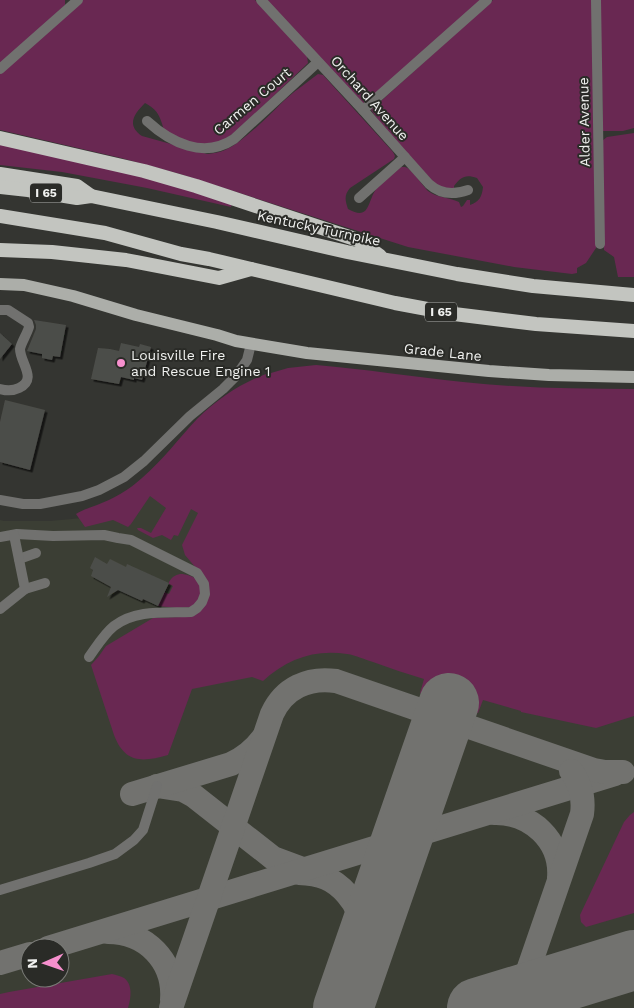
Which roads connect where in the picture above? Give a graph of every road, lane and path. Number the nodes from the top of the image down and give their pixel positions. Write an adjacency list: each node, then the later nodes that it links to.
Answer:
1 (261, 0): 5 (street, Orchard Avenue)
2 (487, 0): 7 (street)
3 (596, 0): 17 (street, Alder Avenue)
4 (75, 1): 6 (street)
5 (318, 62): 7 (street, Orchard Avenue); 8 (street, Carmen Court)
6 (0, 69)
7 (363, 110): 10 (street, Orchard Avenue)
8 (147, 121)
9 (0, 138): 19 (highway)
10 (405, 157): 13 (street, Orchard Avenue); 15 (street)
11 (0, 174): 14 (highway)
12 (0, 187): 14 (highway, Kentucky Turnpike / I 65)
13 (468, 190)
14 (91, 196): 19 (highway, Kentucky Turnpike / I 65)
15 (359, 198)
16 (0, 216): 20 (highway, I 65)
17 (600, 244)
18 (0, 250): 20 (highway)
19 (385, 259): 22 (highway, Kentucky Turnpike / I 65)
20 (252, 269): 24 (highway, I 65)
21 (0, 284): 25 (main road, Grade Lane)
22 (634, 294)
23 (0, 310): 27 (street)
24 (634, 331)
25 (251, 344): 26 (main road, Grade Lane); 28 (street)
26 (634, 377)
27 (0, 389)
28 (0, 500)
29 (14, 535): 30 (street); 32 (street); 36 (street)
30 (0, 537)
31 (36, 553): 32 (street)
32 (19, 559): 34 (street)
33 (45, 583): 34 (street)
34 (25, 589): 35 (street)
35 (0, 608)
36 (89, 657)
37 (157, 786): 38 (street)
38 (0, 890)

